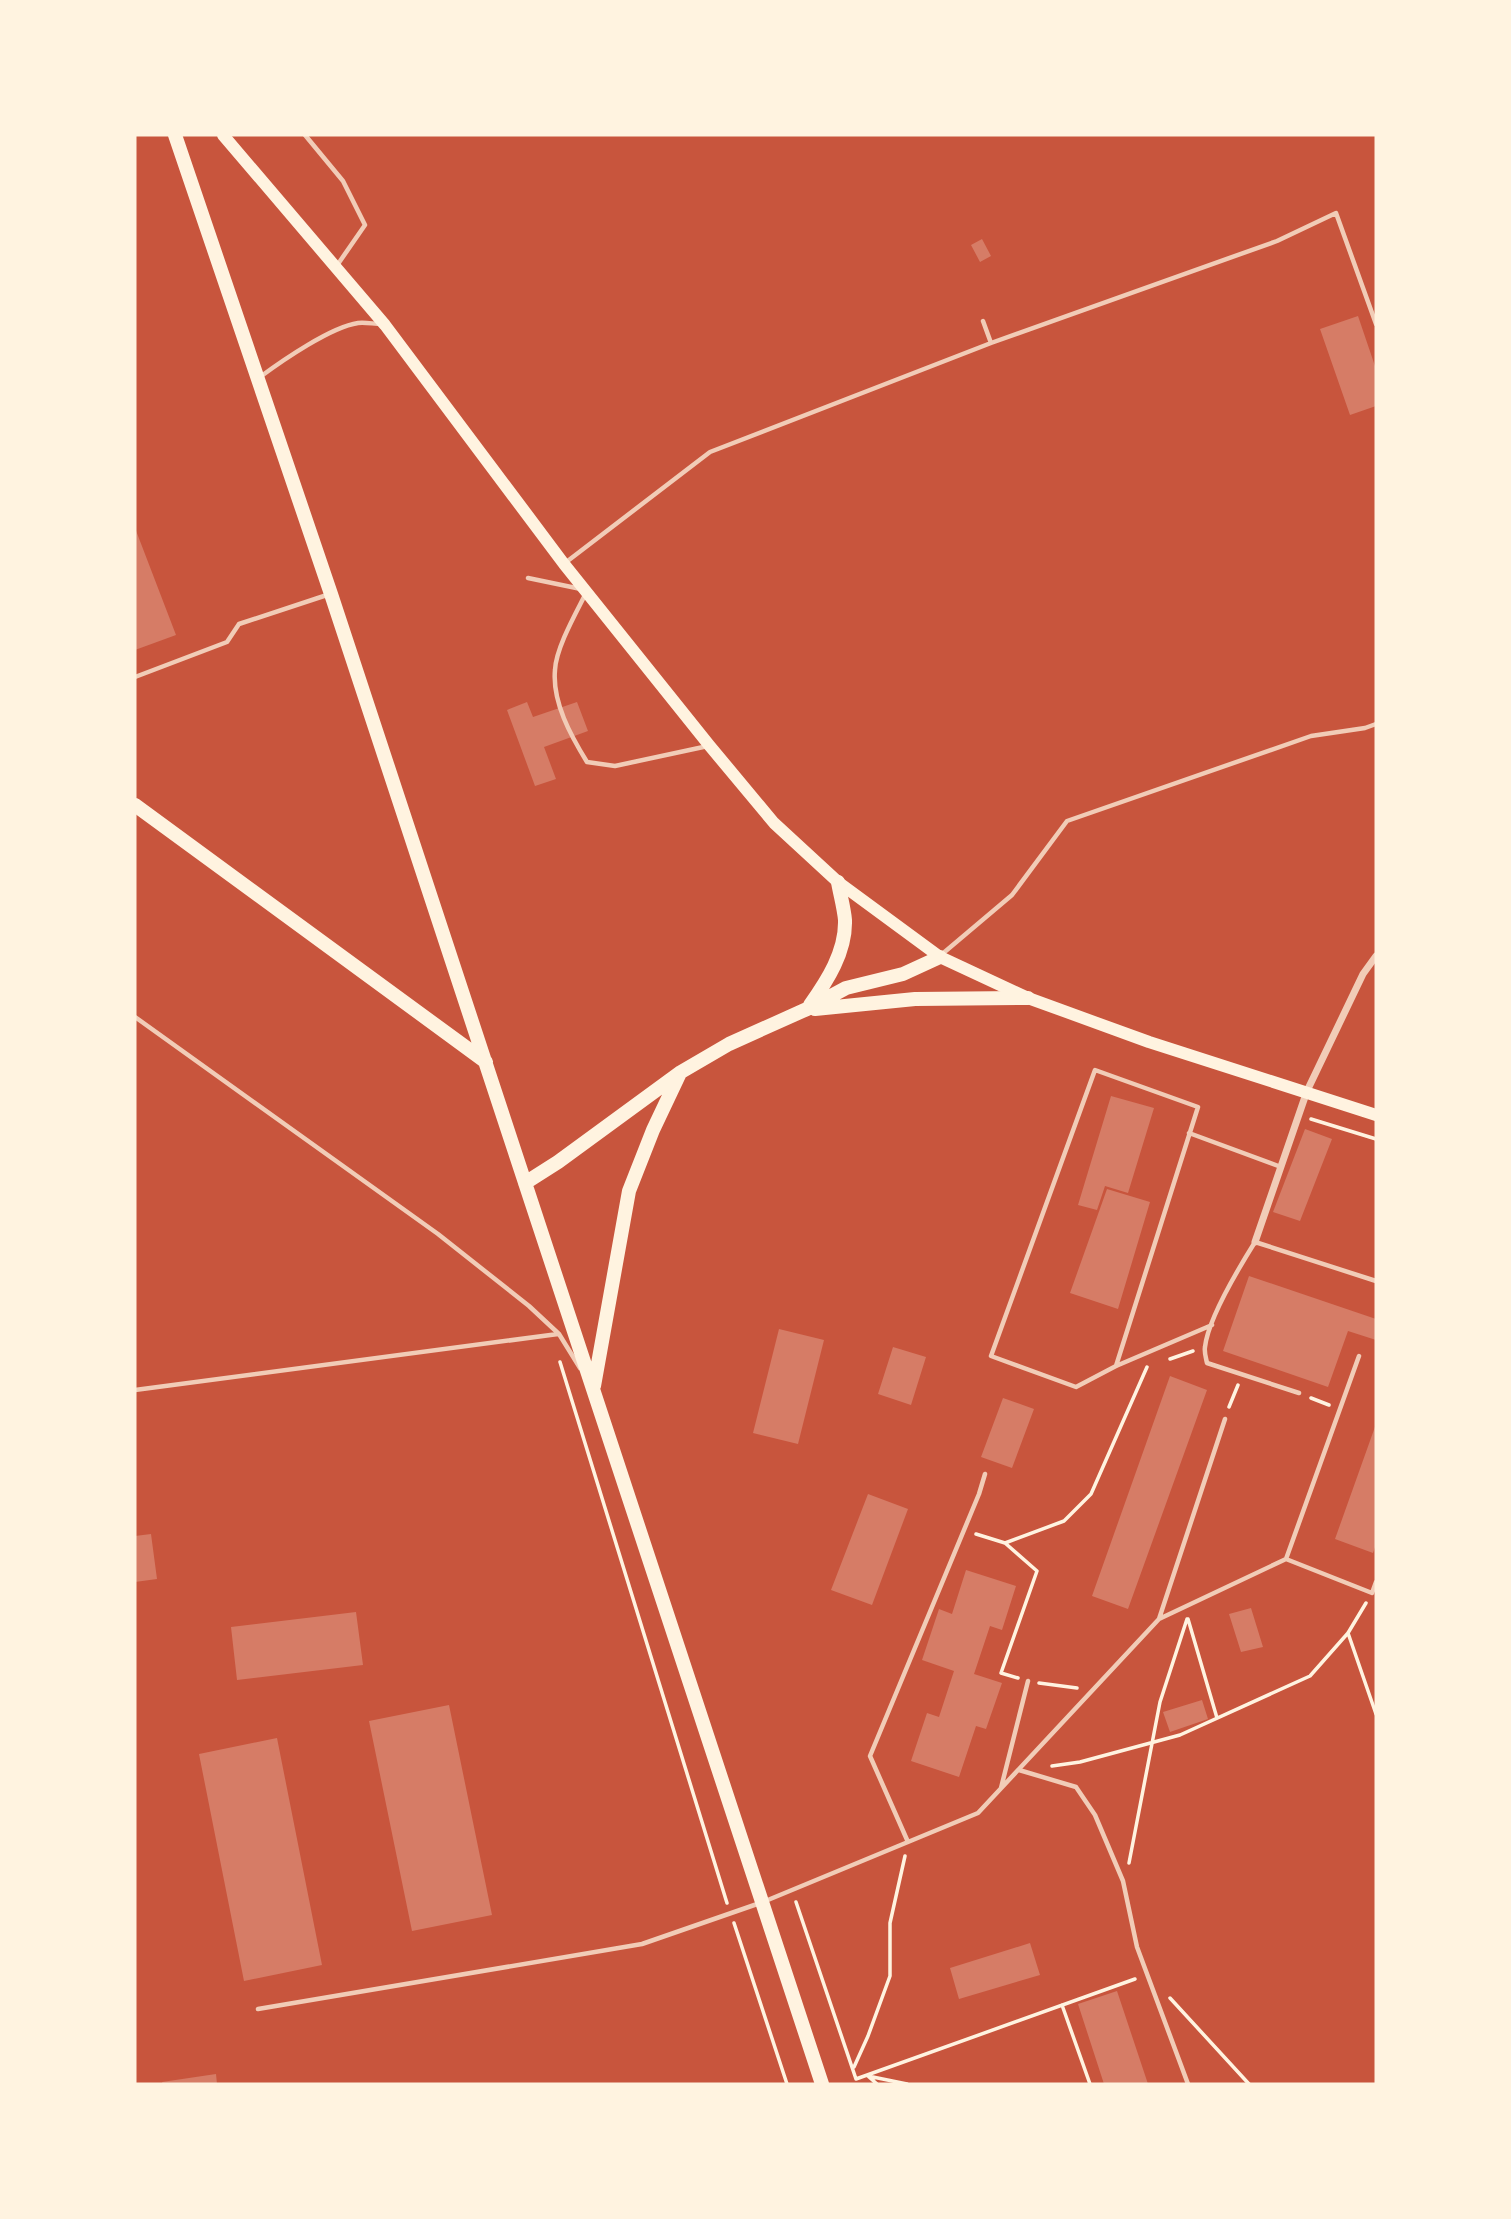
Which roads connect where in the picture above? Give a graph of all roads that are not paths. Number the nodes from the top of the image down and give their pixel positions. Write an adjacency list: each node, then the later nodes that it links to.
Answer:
1 (175, 135): 9 (main road)
2 (223, 135): 4 (main road)
3 (305, 135): 4 (lane)
4 (336, 266): 7 (main road)
5 (983, 321): 8 (lane)
6 (1376, 324): 8 (lane)
7 (385, 325): 9 (lane); 10 (main road)
8 (991, 343): 10 (lane)
9 (259, 378): 13 (main road)
10 (565, 564): 12 (main road)
11 (527, 578): 12 (lane)
12 (587, 591): 16 (main road); 16 (lane)
13 (331, 594): 14 (lane); 26 (main road)
14 (135, 677)
15 (1376, 724): 20 (lane)
16 (709, 745): 18 (main road)
17 (135, 805): 26 (main road)
18 (838, 882): 20 (main road); 22 (main road)
19 (1376, 956): 28 (street)
20 (940, 957): 21 (main road); 22 (main road)
21 (1028, 998): 22 (main road); 28 (main road)
22 (807, 1009): 27 (main road)
23 (135, 1017): 24 (lane)
24 (141, 1022): 25 (lane); 36 (lane)
25 (135, 1028)
26 (486, 1062): 32 (main road)
27 (681, 1072): 32 (main road); 40 (main road)
28 (1307, 1091): 29 (main road); 31 (street)
29 (1376, 1115)
30 (1189, 1133): 31 (lane); 38 (lane); 38 (lane)
31 (1281, 1167): 33 (street)
32 (525, 1183): 40 (main road)
33 (1255, 1242): 34 (lane); 35 (lane)
34 (1376, 1281)
35 (1212, 1325): 38 (lane); 41 (lane)
36 (559, 1334): 39 (lane); 40 (lane)
37 (1359, 1356): 44 (lane)
38 (1115, 1366)
39 (135, 1390)
40 (593, 1390): 51 (main road)
41 (1299, 1393)
42 (1225, 1419): 46 (lane)
43 (985, 1474): 50 (lane)
44 (1286, 1559): 45 (lane); 46 (lane)
45 (1376, 1582)
46 (1159, 1619): 48 (lane)
47 (1028, 1681): 49 (lane)
48 (1019, 1770): 49 (lane); 54 (lane)
49 (1001, 1789): 50 (lane)
50 (908, 1842): 51 (lane)
51 (763, 1902): 52 (lane); 53 (main road)
52 (258, 2009)
53 (822, 2084)
54 (1188, 2084)

